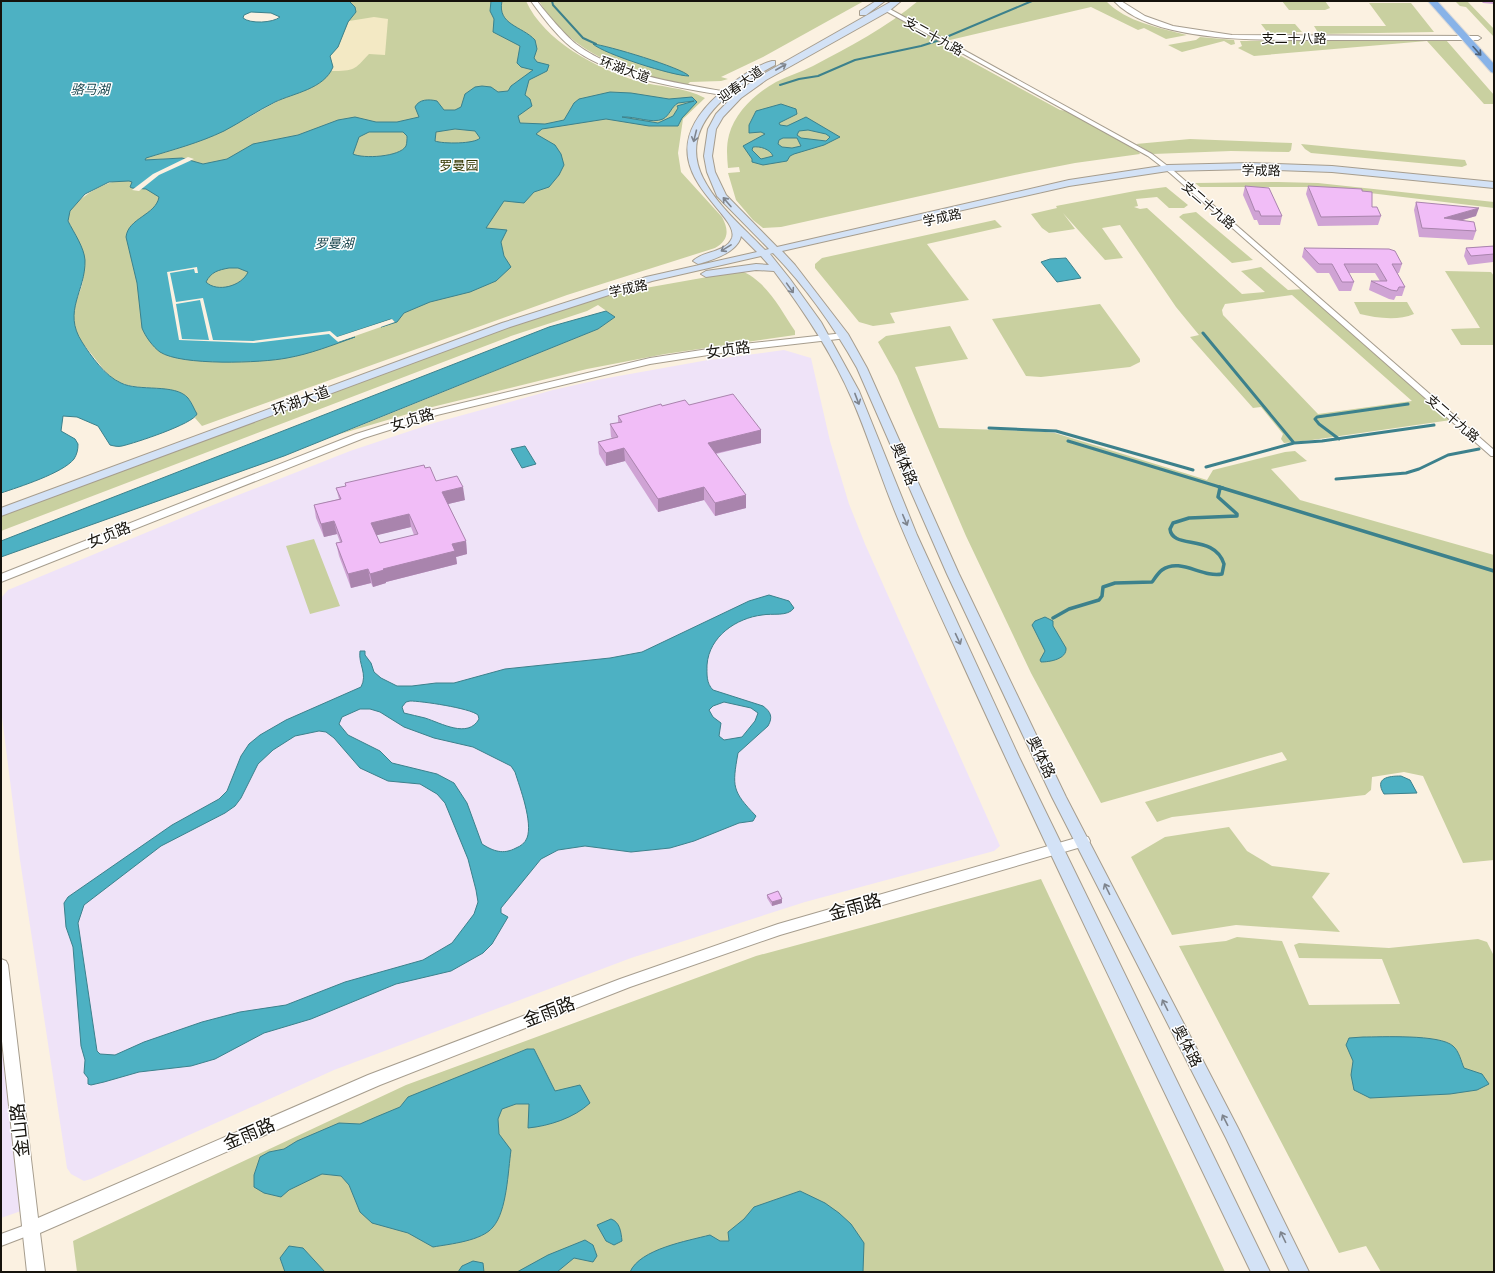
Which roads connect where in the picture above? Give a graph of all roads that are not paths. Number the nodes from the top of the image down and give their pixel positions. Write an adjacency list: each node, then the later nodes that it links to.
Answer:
1 (534, 1): 13 (street, 环湖大道)
2 (881, 1): 11 (main road, 迎春大道)
3 (897, 1): 6 (main road, 迎春大道)
4 (1117, 1): 8 (street, 支二十八路)
5 (1432, 1): 8 (highway)
6 (886, 10): 12 (main road, 迎春大道, one-way to 6); 17 (street, 支二十九路)
7 (1469, 27): 9 (highway)
8 (1464, 38): 9 (street, 支二十八路); 10 (highway, one-way to 10)
9 (1481, 40)
10 (1494, 70)
11 (756, 71): 12 (main road); 13 (main road, 迎春大道)
12 (767, 75): 14 (main road, 迎春大道)
13 (724, 93): 14 (street, 环湖大道); 15 (main road, 迎春大道)
14 (738, 96): 16 (main road, 迎春大道)
15 (705, 115): 16 (main road); 21 (main road, 迎春大道, one-way to 21)
16 (719, 116): 20 (main road, 迎春大道, one-way to 16)
17 (1170, 170): 18 (main road, 学成路); 19 (main road, 学成路); 22 (main road, 学成路); 29 (street, 支二十九路)
18 (1494, 185)
19 (1494, 189)
20 (739, 215): 22 (main road); 23 (main road, 迎春大道)
21 (729, 216): 23 (main road, 迎春大道); 25 (main road, one-way to 25)
22 (810, 245): 23 (main road, 学成路); 24 (main road)
23 (772, 256): 24 (main road, 奥体路); 25 (main road, 学成路); 25 (main road); 28 (main road, 奥体路, one-way to 28)
24 (792, 267): 27 (main road, 奥体路)
25 (649, 281): 26 (main road, 学成路)
26 (603, 294): 30 (main road, 环湖大道)
27 (844, 336): 28 (street, 女贞路); 32 (main road, 奥体路)
28 (827, 338): 31 (street, 女贞路); 33 (main road, 奥体路, one-way to 33)
29 (1494, 454)
30 (1, 512)
31 (1, 578)
32 (1084, 841): 33 (street, 金雨路); 39 (main road, 奥体路, one-way to 32)
33 (1055, 848): 35 (street, 金雨路); 38 (main road, 奥体路)
34 (1, 964): 35 (street, 金山路)
35 (31, 1229): 36 (street); 37 (street, 金山路)
36 (1, 1240)
37 (36, 1272)
38 (1261, 1272)
39 (1300, 1272)

